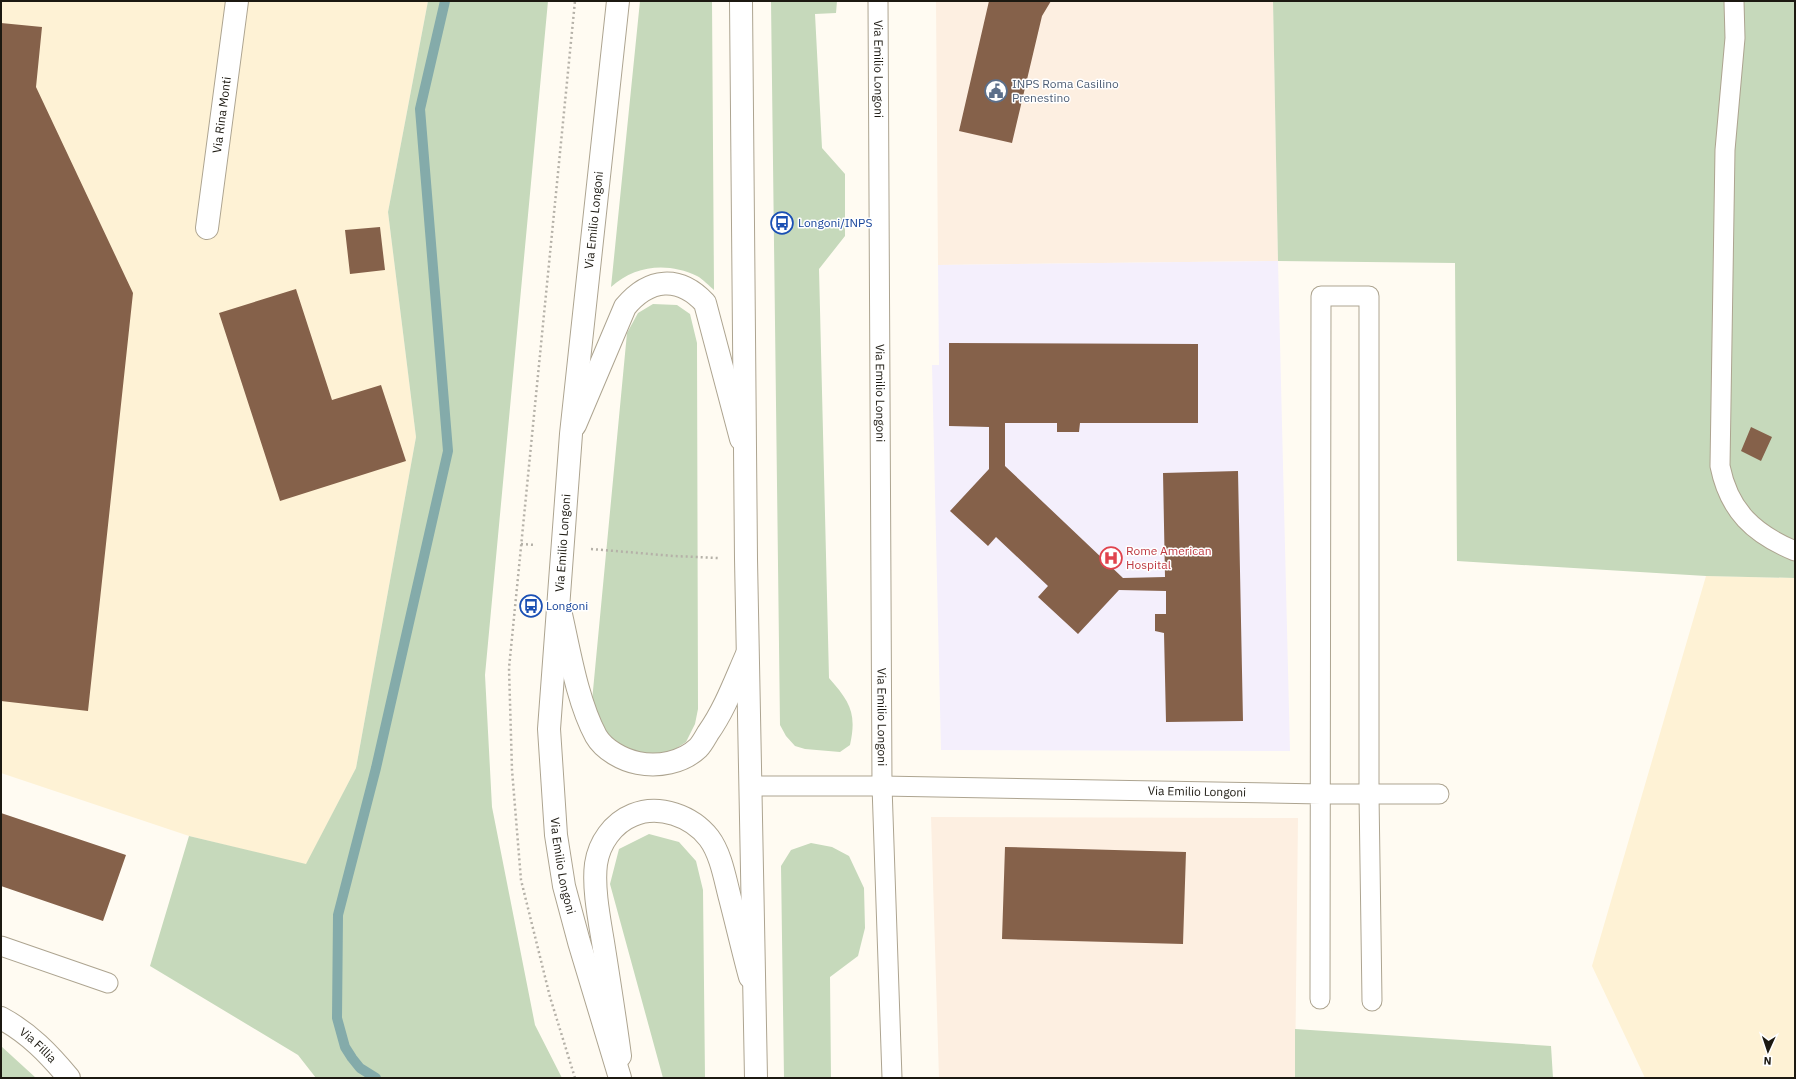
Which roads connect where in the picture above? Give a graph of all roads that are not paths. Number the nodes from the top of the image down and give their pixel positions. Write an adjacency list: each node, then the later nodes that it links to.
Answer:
1 (237, 1): 6 (street, Via Rina Monti)
2 (618, 1): 7 (street, Via Emilio Longoni)
3 (741, 1): 8 (street)
4 (878, 1): 13 (lane, Via Emilio Longoni)
5 (1734, 1): 9 (lane)
6 (207, 228)
7 (571, 434): 8 (street); 10 (street, Via Emilio Longoni)
8 (745, 454): 11 (street)
9 (1795, 552)
10 (558, 603): 11 (street); 24 (street, Via Emilio Longoni)
11 (747, 654): 12 (street)
12 (750, 786): 13 (lane, Via Emilio Longoni); 19 (street)
13 (882, 786): 14 (lane, Via Emilio Longoni); 27 (lane, Via Emilio Longoni)
14 (1320, 794): 15 (lane, Via Emilio Longoni); 15 (lane); 20 (lane)
15 (1369, 794): 16 (lane, Via Emilio Longoni); 21 (lane)
16 (1439, 794)
17 (1, 946): 18 (lane)
18 (108, 983)
19 (755, 996): 25 (street); 26 (street)
20 (1320, 999)
21 (1372, 1001)
22 (1, 1018): 23 (street, Via Fillia)
23 (69, 1078)
24 (620, 1078)
25 (624, 1078)
26 (756, 1078)
27 (892, 1078)

